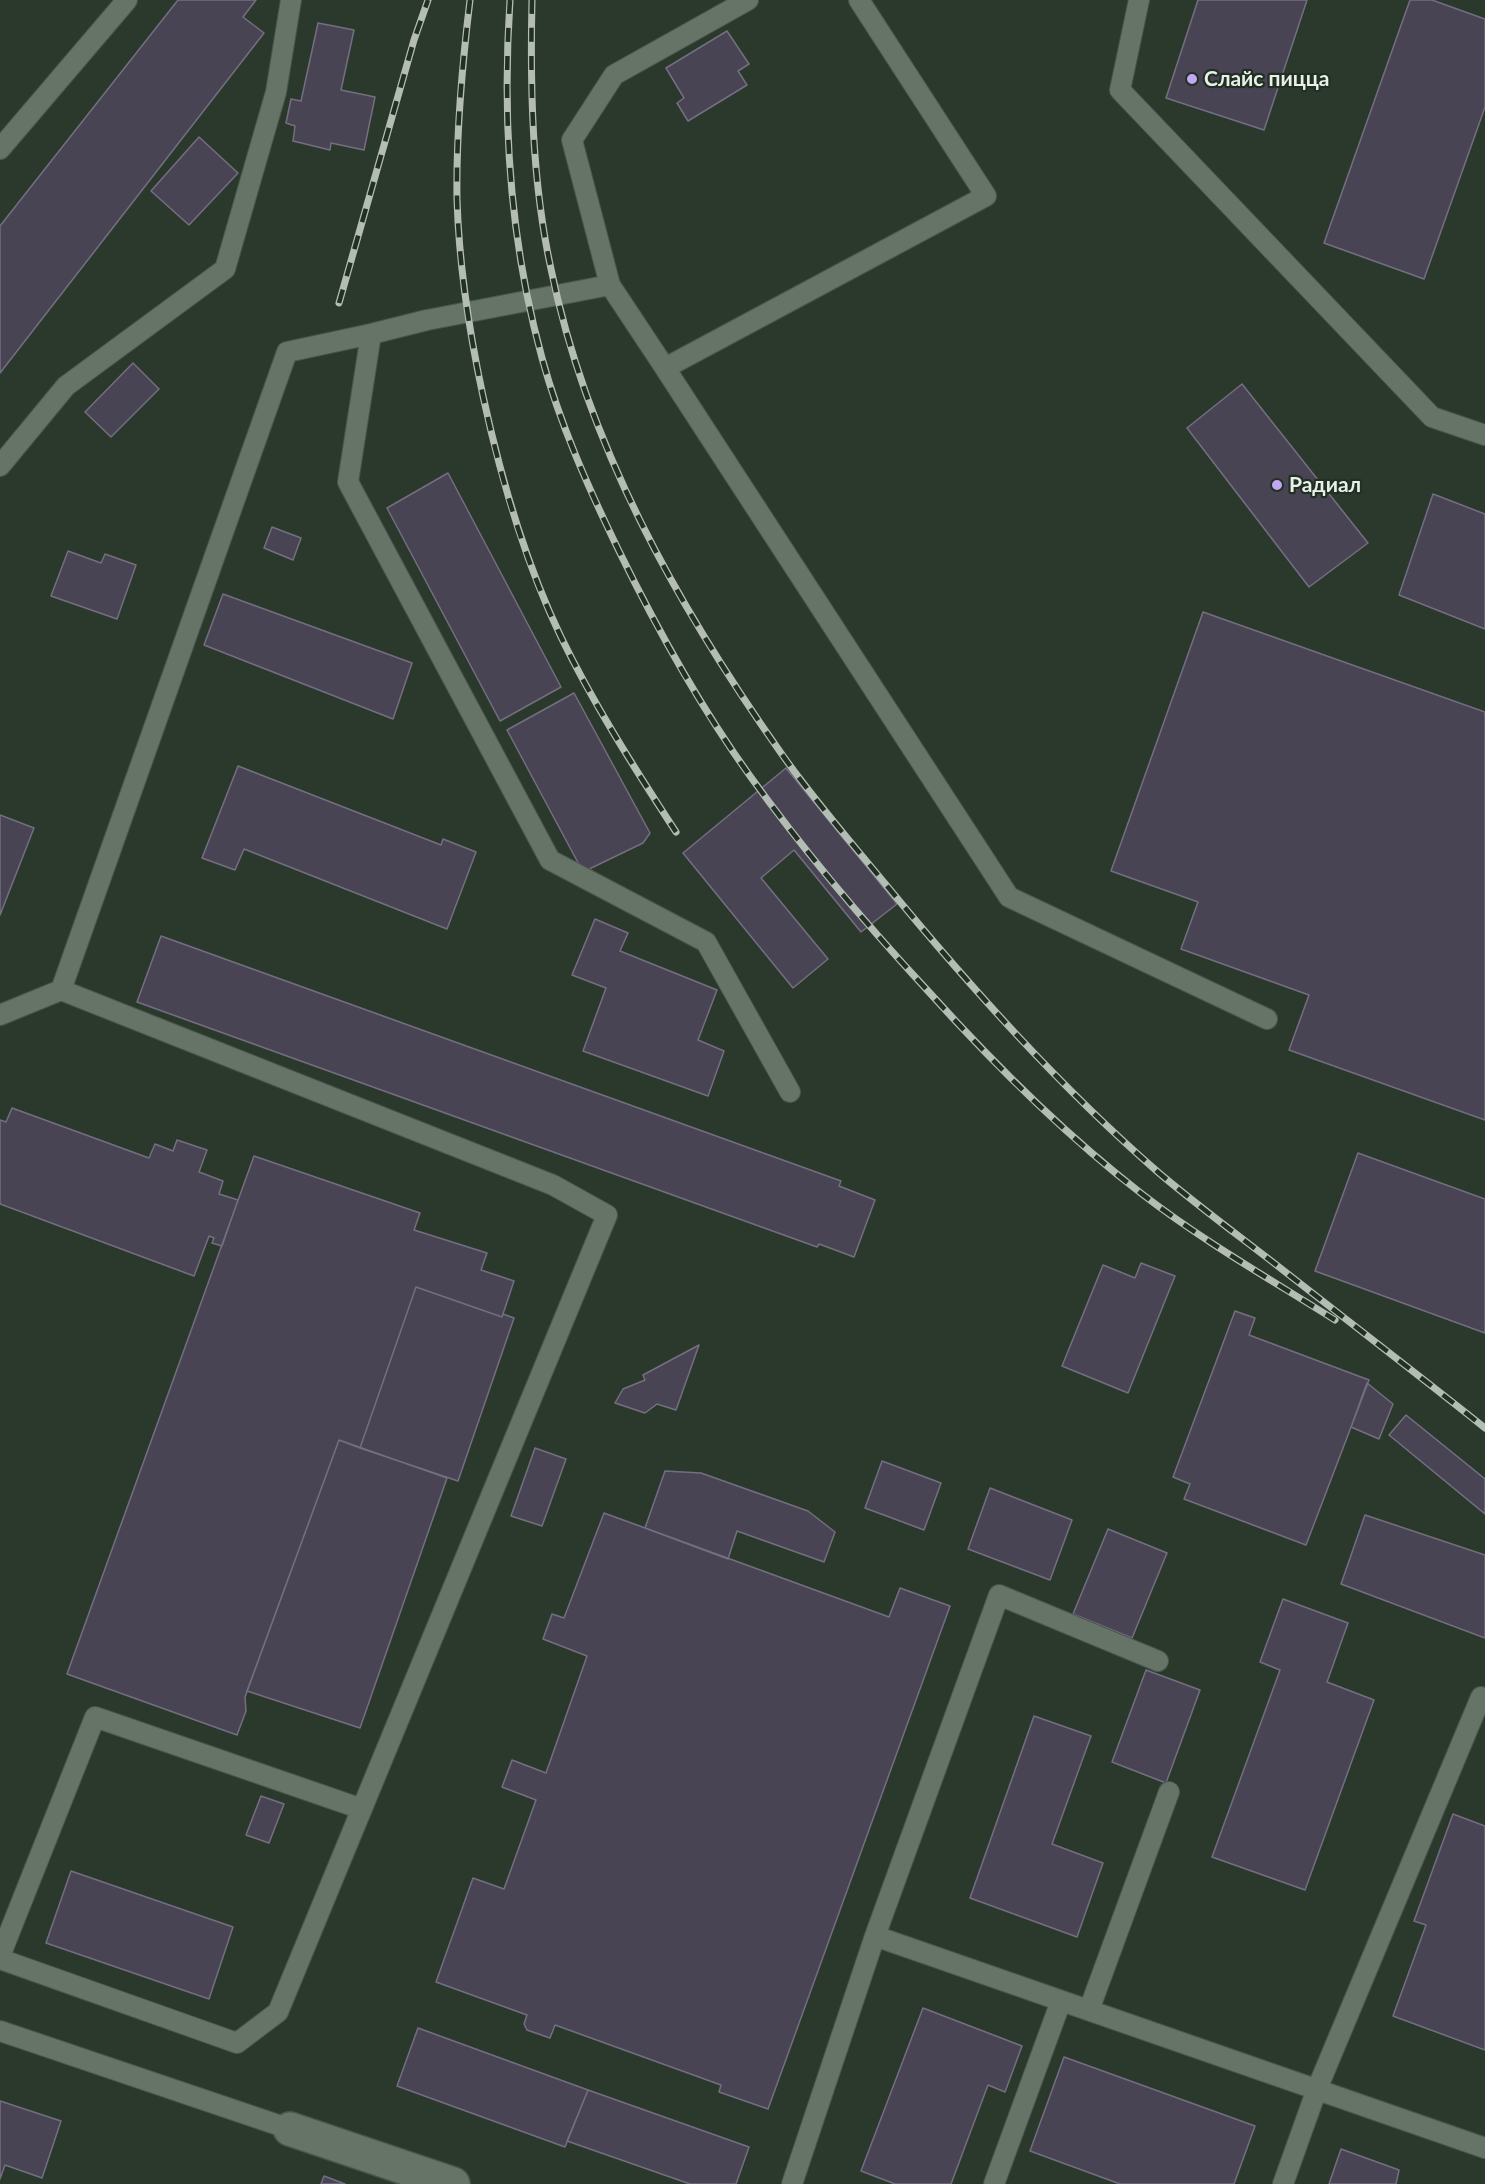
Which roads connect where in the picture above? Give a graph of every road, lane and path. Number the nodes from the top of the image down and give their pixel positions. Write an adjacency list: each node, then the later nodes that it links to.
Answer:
1 (127, 0): 6 (lane)
2 (291, 0): 11 (lane)
3 (748, 0): 7 (lane)
4 (860, 0): 9 (lane)
5 (1139, 0): 10 (lane)
6 (0, 149)
7 (610, 285): 8 (lane); 9 (lane)
8 (371, 334): 12 (lane); 15 (lane)
9 (665, 368): 14 (lane)
10 (1485, 435)
11 (0, 466)
12 (61, 990): 13 (lane); 19 (lane)
13 (0, 1015)
14 (1267, 1019)
15 (790, 1092)
16 (1158, 1660): 20 (lane)
17 (1485, 1699): 25 (lane)
18 (1169, 1792): 23 (lane)
19 (362, 1809): 21 (lane); 21 (lane)
20 (875, 1936): 22 (lane); 29 (lane)
21 (0, 1957)
22 (1060, 2001): 23 (lane); 30 (lane)
23 (1089, 2010): 25 (lane)
24 (0, 2031): 26 (lane)
25 (1317, 2089): 27 (lane); 31 (lane)
26 (290, 2129): 28 (street)
27 (1485, 2148)
28 (453, 2184)
29 (792, 2184)
30 (994, 2184)
31 (1283, 2184)

